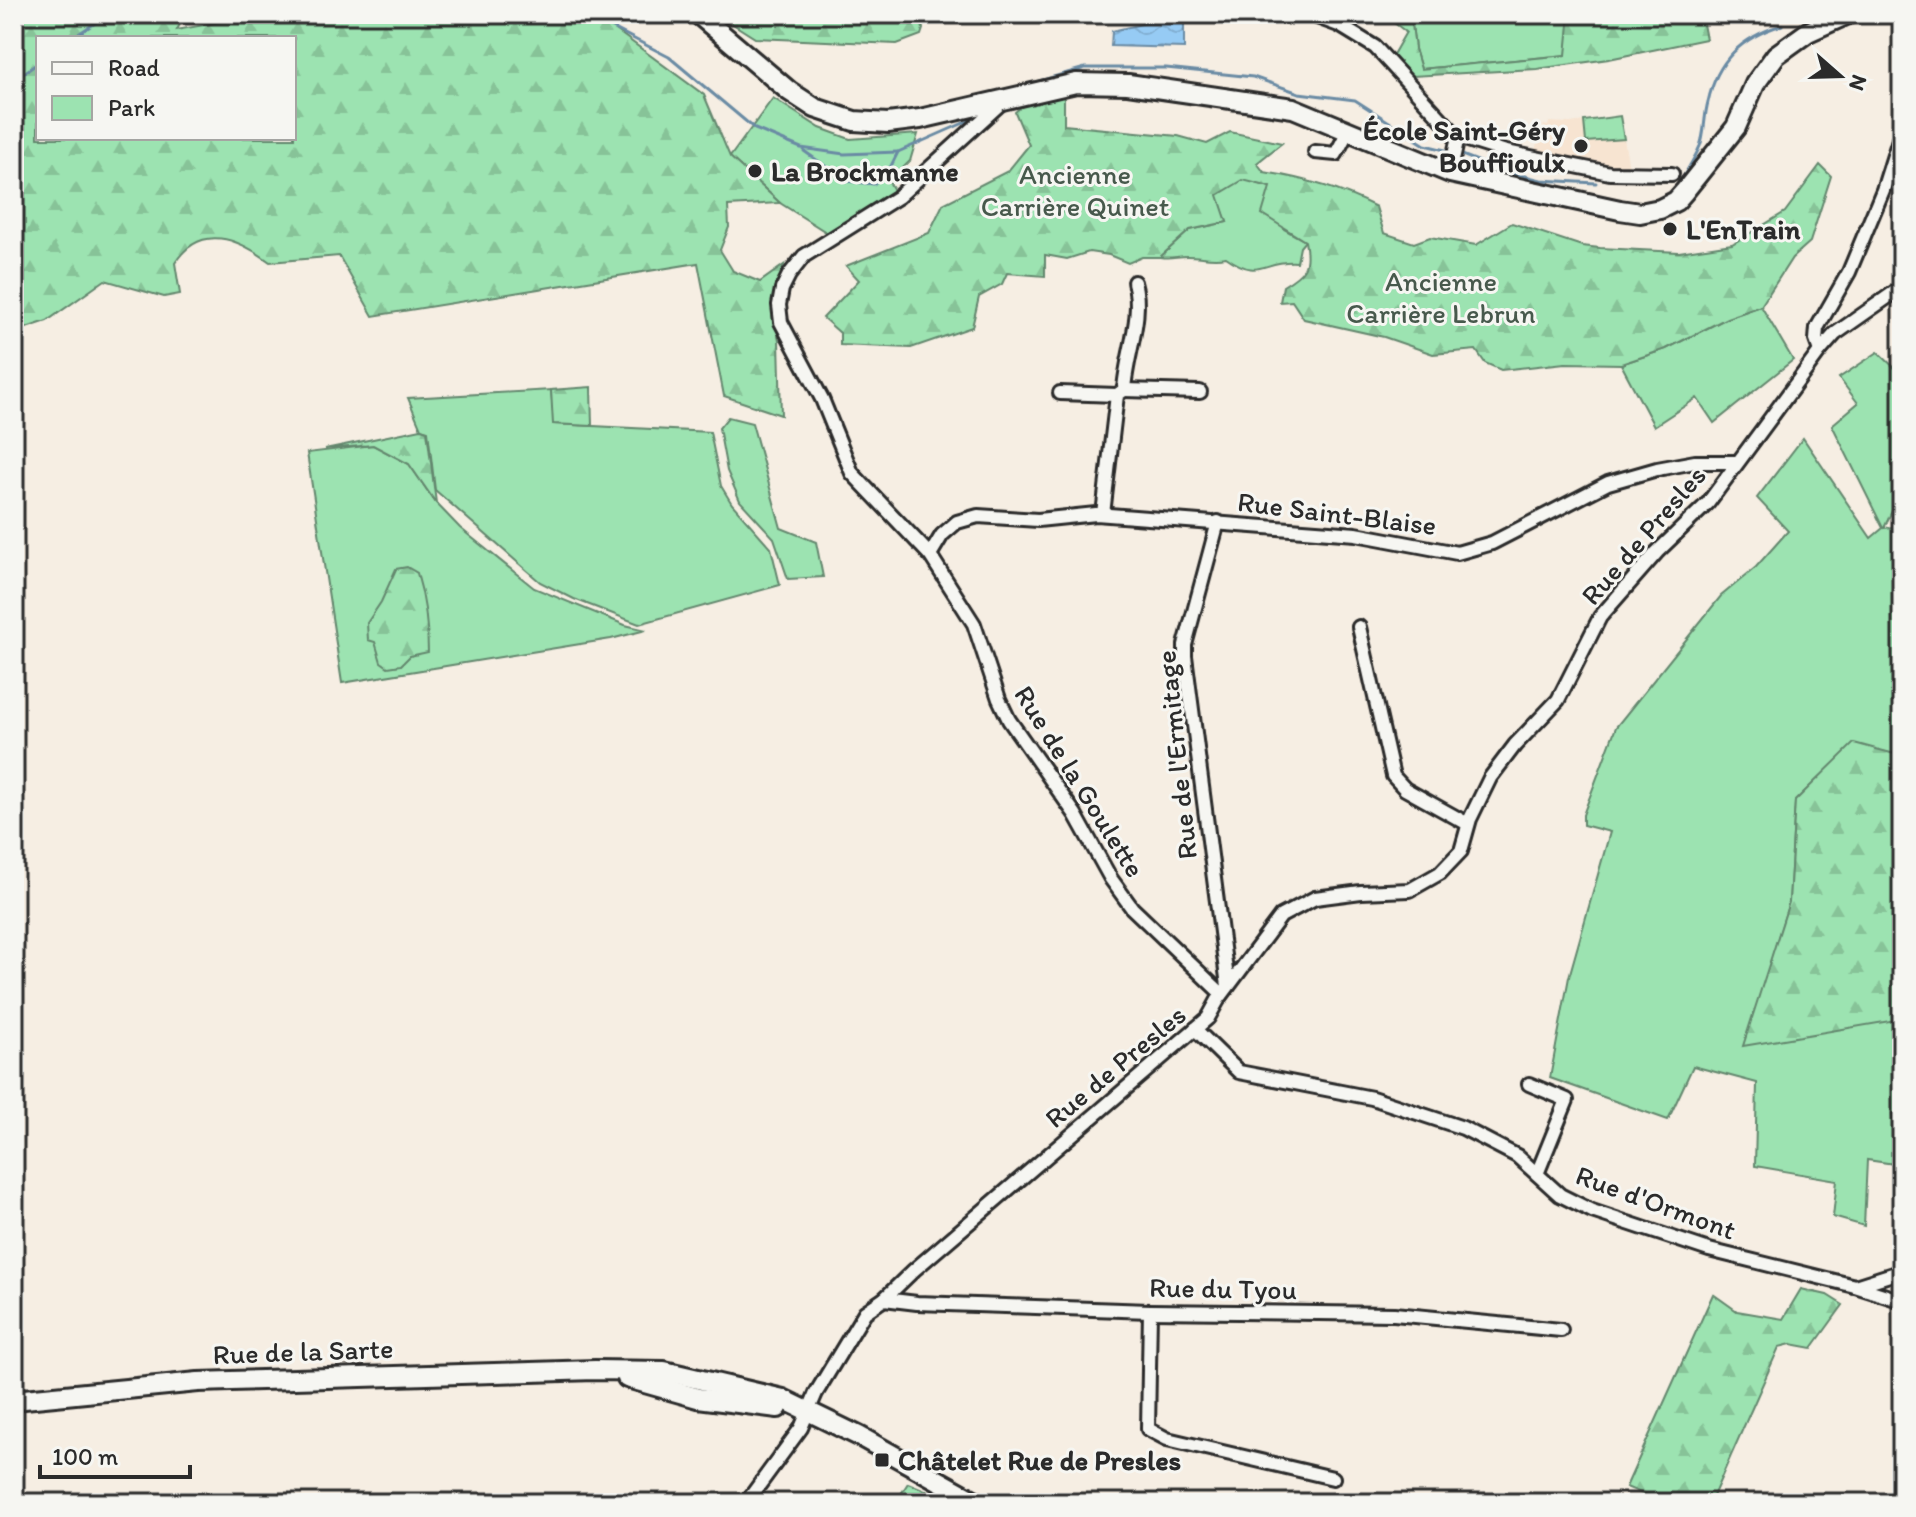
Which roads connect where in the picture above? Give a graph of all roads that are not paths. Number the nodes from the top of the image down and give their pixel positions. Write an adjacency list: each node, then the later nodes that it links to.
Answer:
1 (698, 14): 4 (main road)
2 (1309, 14): 8 (street)
3 (1848, 14): 8 (main road)
4 (1006, 98): 6 (main road); 19 (street, Rue de la Goulette)
5 (1902, 130): 12 (street)
6 (1348, 131): 7 (street); 8 (main road)
7 (1315, 152)
8 (1454, 153): 9 (street)
9 (1672, 174)
10 (1134, 282): 15 (street)
11 (1902, 287): 12 (street, Rue de Presles)
12 (1820, 351): 16 (street, Rue de Presles)
13 (1200, 392): 15 (street)
14 (1060, 393): 15 (street)
15 (1120, 393): 17 (street)
16 (1737, 462): 18 (street, Rue Saint-Blaise); 21 (street, Rue de Presles)
17 (1103, 514): 18 (street, Rue Saint-Blaise); 19 (street, Rue Saint-Blaise)
18 (1218, 522): 22 (street, Rue de l'Ermitage)
19 (930, 555): 22 (street, Rue de la Goulette)
20 (1359, 627): 21 (street)
21 (1468, 824): 22 (street, Rue de Presles)
22 (1225, 990): 23 (street, Rue de Presles)
23 (1195, 1029): 25 (street, Rue d'Ormont); 28 (street, Rue de Presles)
24 (1529, 1084): 25 (street)
25 (1537, 1174): 27 (street, Rue d'Ormont)
26 (1902, 1271): 27 (street)
27 (1855, 1286): 29 (street, Rue d'Ormont)
28 (884, 1299): 30 (street, Rue du Tyou); 33 (street, Rue de Presles)
29 (1902, 1301)
30 (1150, 1311): 31 (street, Rue du Tyou); 34 (street)
31 (1561, 1330)
32 (14, 1400): 33 (main road, Rue de la Sarte)
33 (809, 1411): 35 (street, Rue de Presles); 36 (main road, Rue de la Sarte)
34 (1333, 1478)
35 (746, 1503)
36 (979, 1503)

